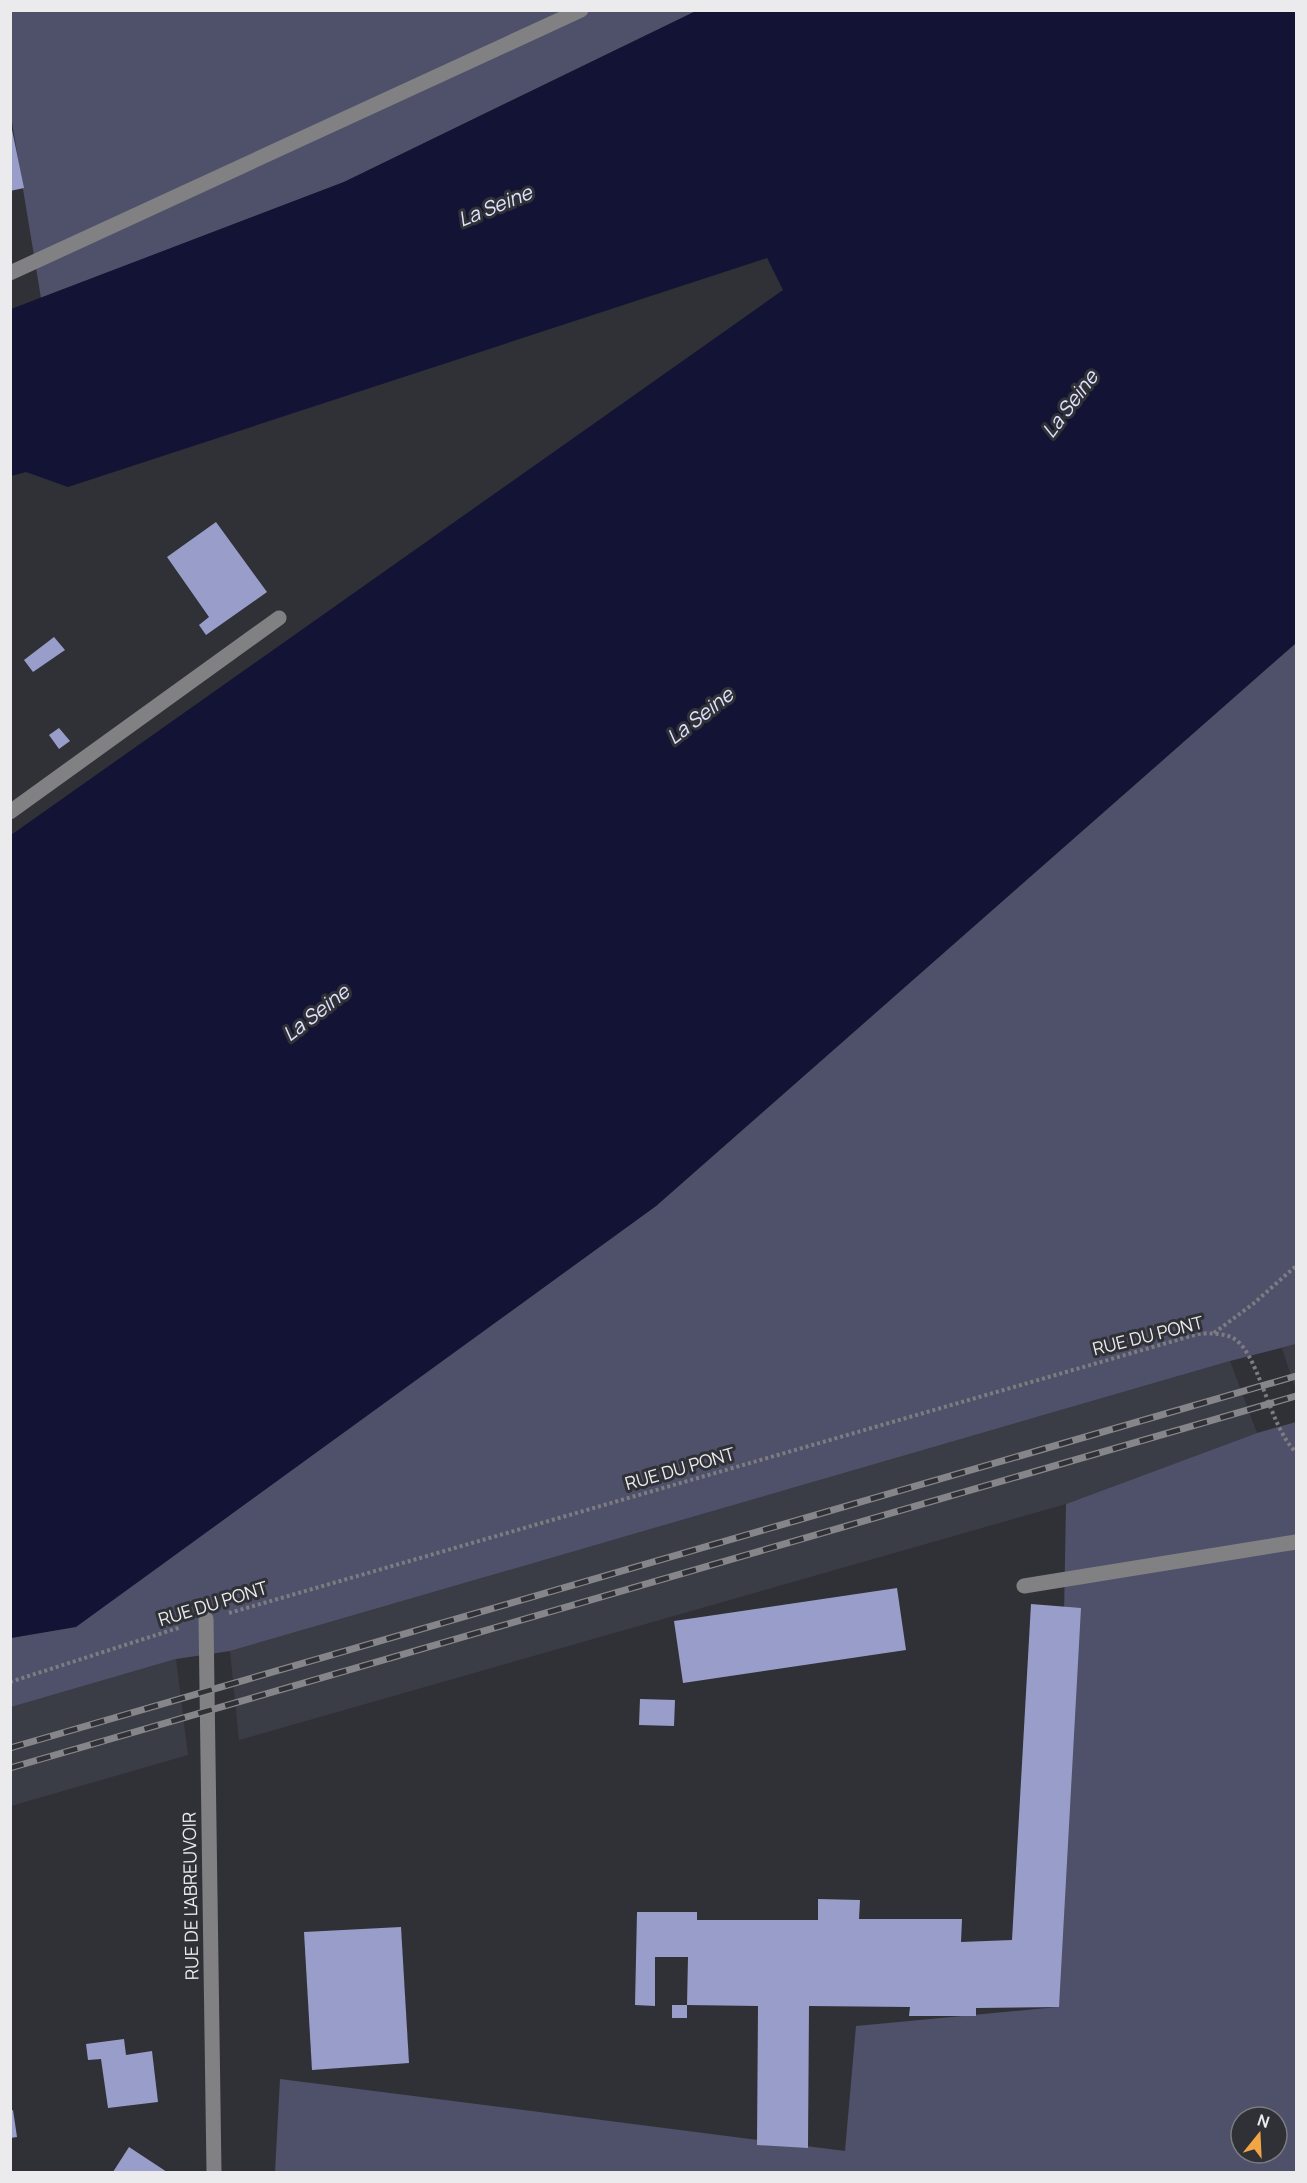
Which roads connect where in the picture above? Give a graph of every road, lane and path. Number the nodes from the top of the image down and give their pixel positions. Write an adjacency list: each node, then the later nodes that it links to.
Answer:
1 (581, 10): 2 (street)
2 (10, 273)
3 (279, 618): 4 (street)
4 (10, 812)
5 (1296, 1266): 6 (path)
6 (1214, 1333): 7 (path, RUE DU PONT); 10 (path, RUE DU PONT)
7 (1296, 1452)
8 (1296, 1542): 9 (street)
9 (1024, 1586)
10 (206, 1619): 11 (path, RUE DU PONT); 12 (street, RUE DE L'ABREUVOIR)
11 (10, 1682)
12 (214, 2172)

